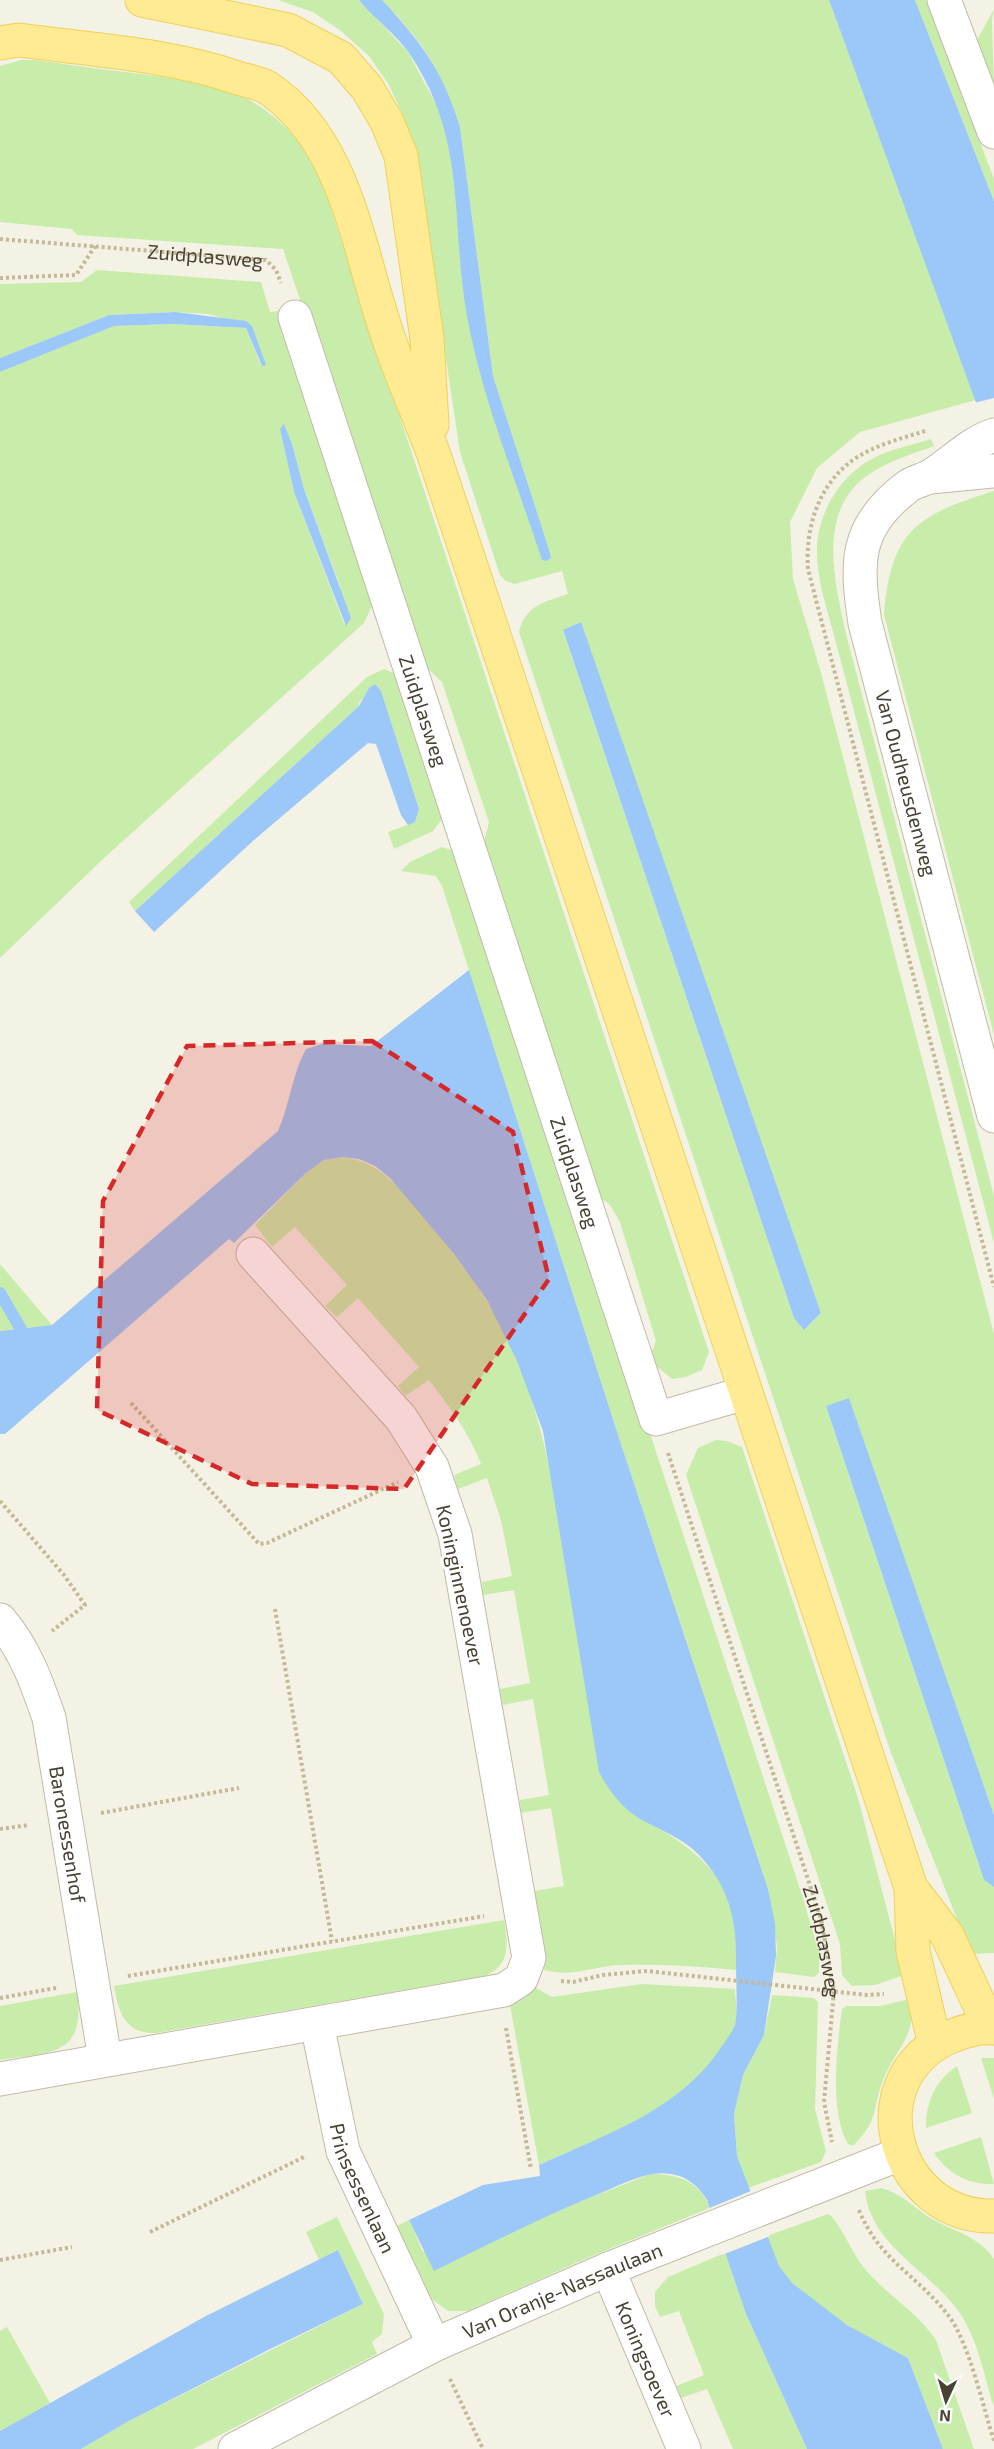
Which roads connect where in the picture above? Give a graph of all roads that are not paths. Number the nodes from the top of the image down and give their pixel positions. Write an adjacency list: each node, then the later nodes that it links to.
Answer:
1 (142, 0): 7 (main road)
2 (944, 0): 4 (street)
3 (0, 43): 7 (main road)
4 (994, 132)
5 (295, 317): 12 (street, Zuidplasweg)
6 (988, 437): 9 (street, Van Oudheusdenweg)
7 (434, 455): 12 (main road)
8 (993, 471): 9 (street, Van Oudheusdenweg)
9 (930, 477): 10 (street, Van Oudheusdenweg)
10 (994, 1116)
11 (253, 1254): 15 (street, Koninginnenoever)
12 (745, 1392): 14 (main road)
13 (0, 1620): 18 (street, Baronessenhof)
14 (911, 1888): 16 (main road); 17 (main road)
15 (317, 2024): 18 (street); 23 (street, Prinsessenlaan)
16 (992, 2027): 17 (main road)
17 (935, 2044): 20 (main road)
18 (105, 2059): 19 (street)
19 (0, 2079)
20 (900, 2154): 21 (main road); 22 (street, Van Oranje-Nassaulaan)
21 (993, 2218)
22 (608, 2269): 23 (street, Van Oranje-Nassaulaan); 25 (street, Koningsoever)
23 (434, 2345): 24 (street, Van Oranje-Nassaulaan)
24 (236, 2449)
25 (684, 2449)

